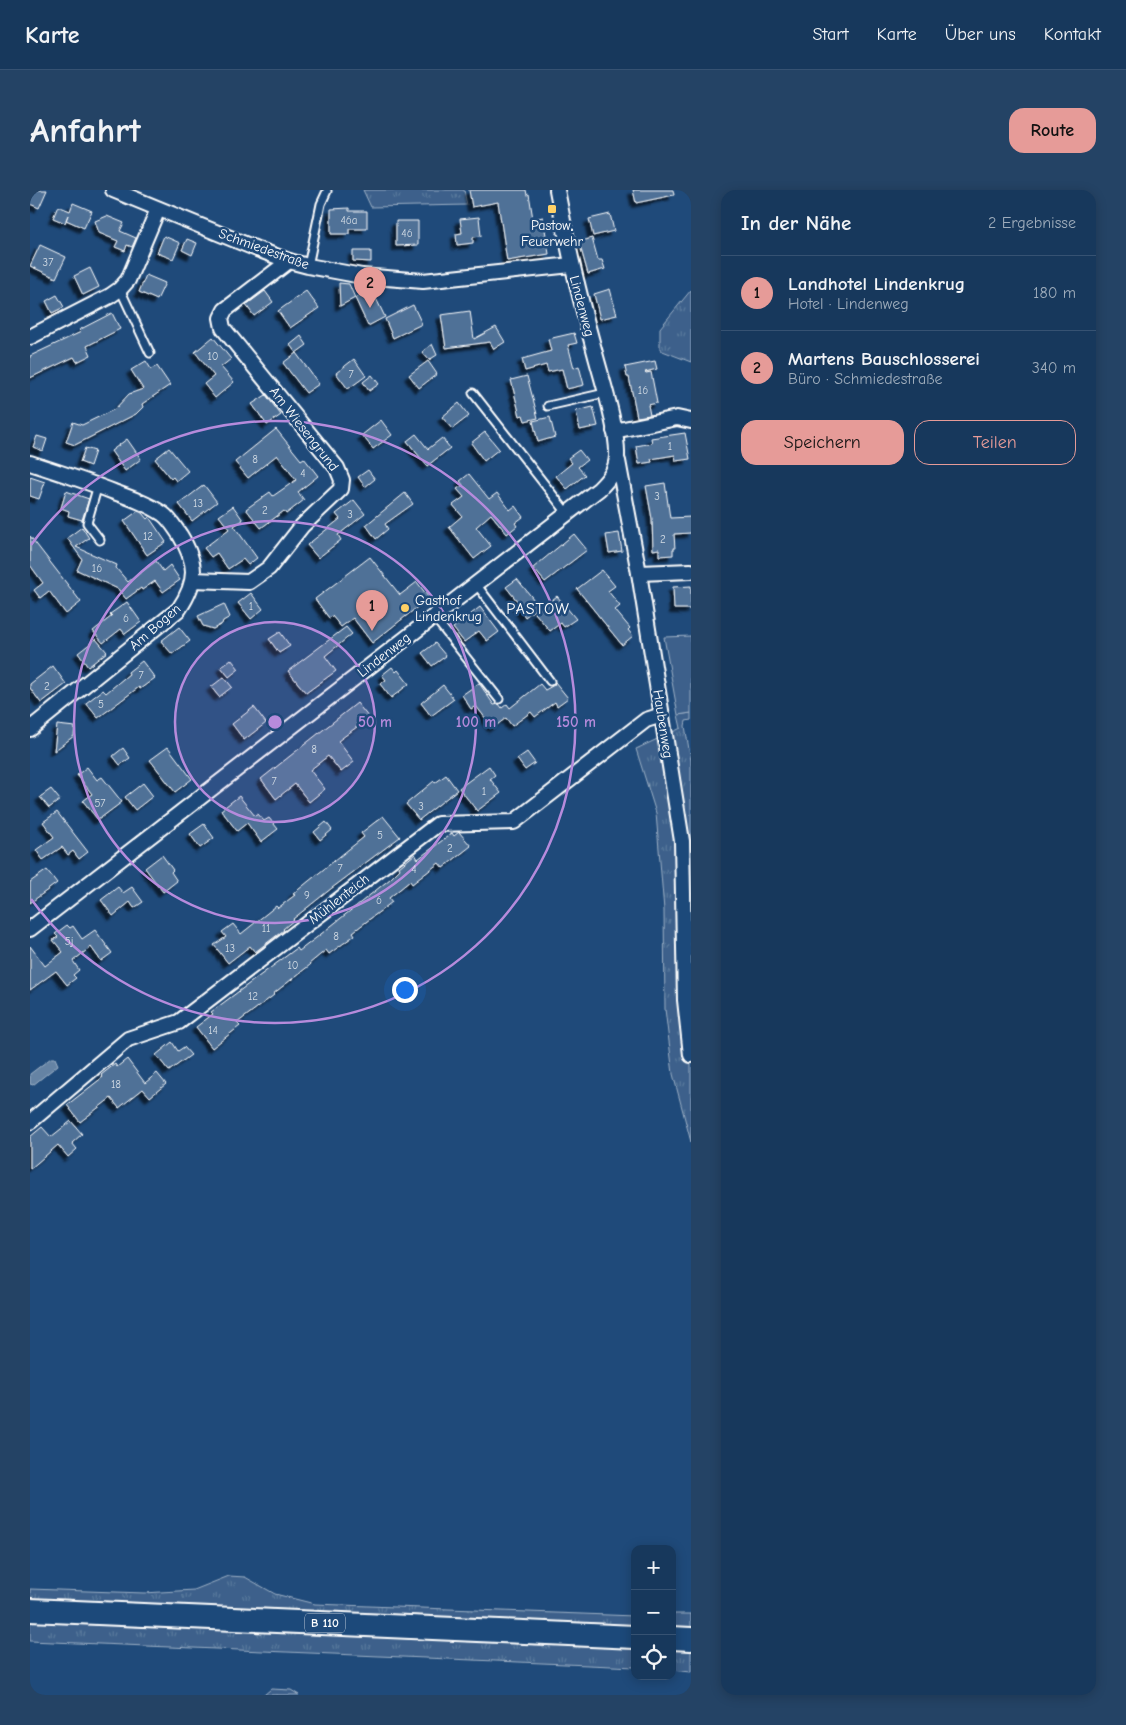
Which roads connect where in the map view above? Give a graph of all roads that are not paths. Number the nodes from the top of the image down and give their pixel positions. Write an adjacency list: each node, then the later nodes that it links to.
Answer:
1 (112, 190): 4 (street, Schmiedestraße)
2 (556, 190): 6 (street, Lindenweg)
3 (327, 191): 7 (lane)
4 (158, 209): 5 (street, Schmiedestraße); 8 (street)
5 (290, 261): 7 (street, Schmiedestraße); 23 (street, Am Wiesengrund)
6 (571, 265): 7 (street, Schmiedestraße); 12 (street, Lindenweg)
7 (308, 266)
8 (120, 289): 9 (street); 10 (lane)
9 (30, 337)
10 (150, 353)
11 (473, 393): 19 (lane)
12 (606, 393): 13 (lane); 15 (street, Lindenweg)
13 (548, 406)
14 (691, 421): 15 (street)
15 (614, 431): 16 (street, Lindenweg)
16 (617, 456): 19 (street, Lindenweg); 22 (street, Haubenweg)
17 (30, 463): 18 (street)
18 (98, 485): 20 (lane); 23 (street)
19 (567, 513): 24 (street, Lindenweg)
20 (100, 540)
21 (691, 571): 22 (street)
22 (639, 573): 28 (street, Haubenweg)
23 (194, 580): 29 (street, Am Bogen)
24 (476, 584): 25 (street, Lindenweg); 26 (lane)
25 (434, 617): 27 (lane); 30 (street, Lindenweg)
26 (550, 681)
27 (499, 700)
28 (662, 715): 31 (street, Haubenweg); 32 (street, Mühlenteich)
29 (30, 729)
30 (30, 930)
31 (691, 1055)
32 (30, 1122)
33 (30, 1610): 34 (main road, B 110)
34 (631, 1636)
35 (676, 1638): 36 (main road)
36 (691, 1639)

